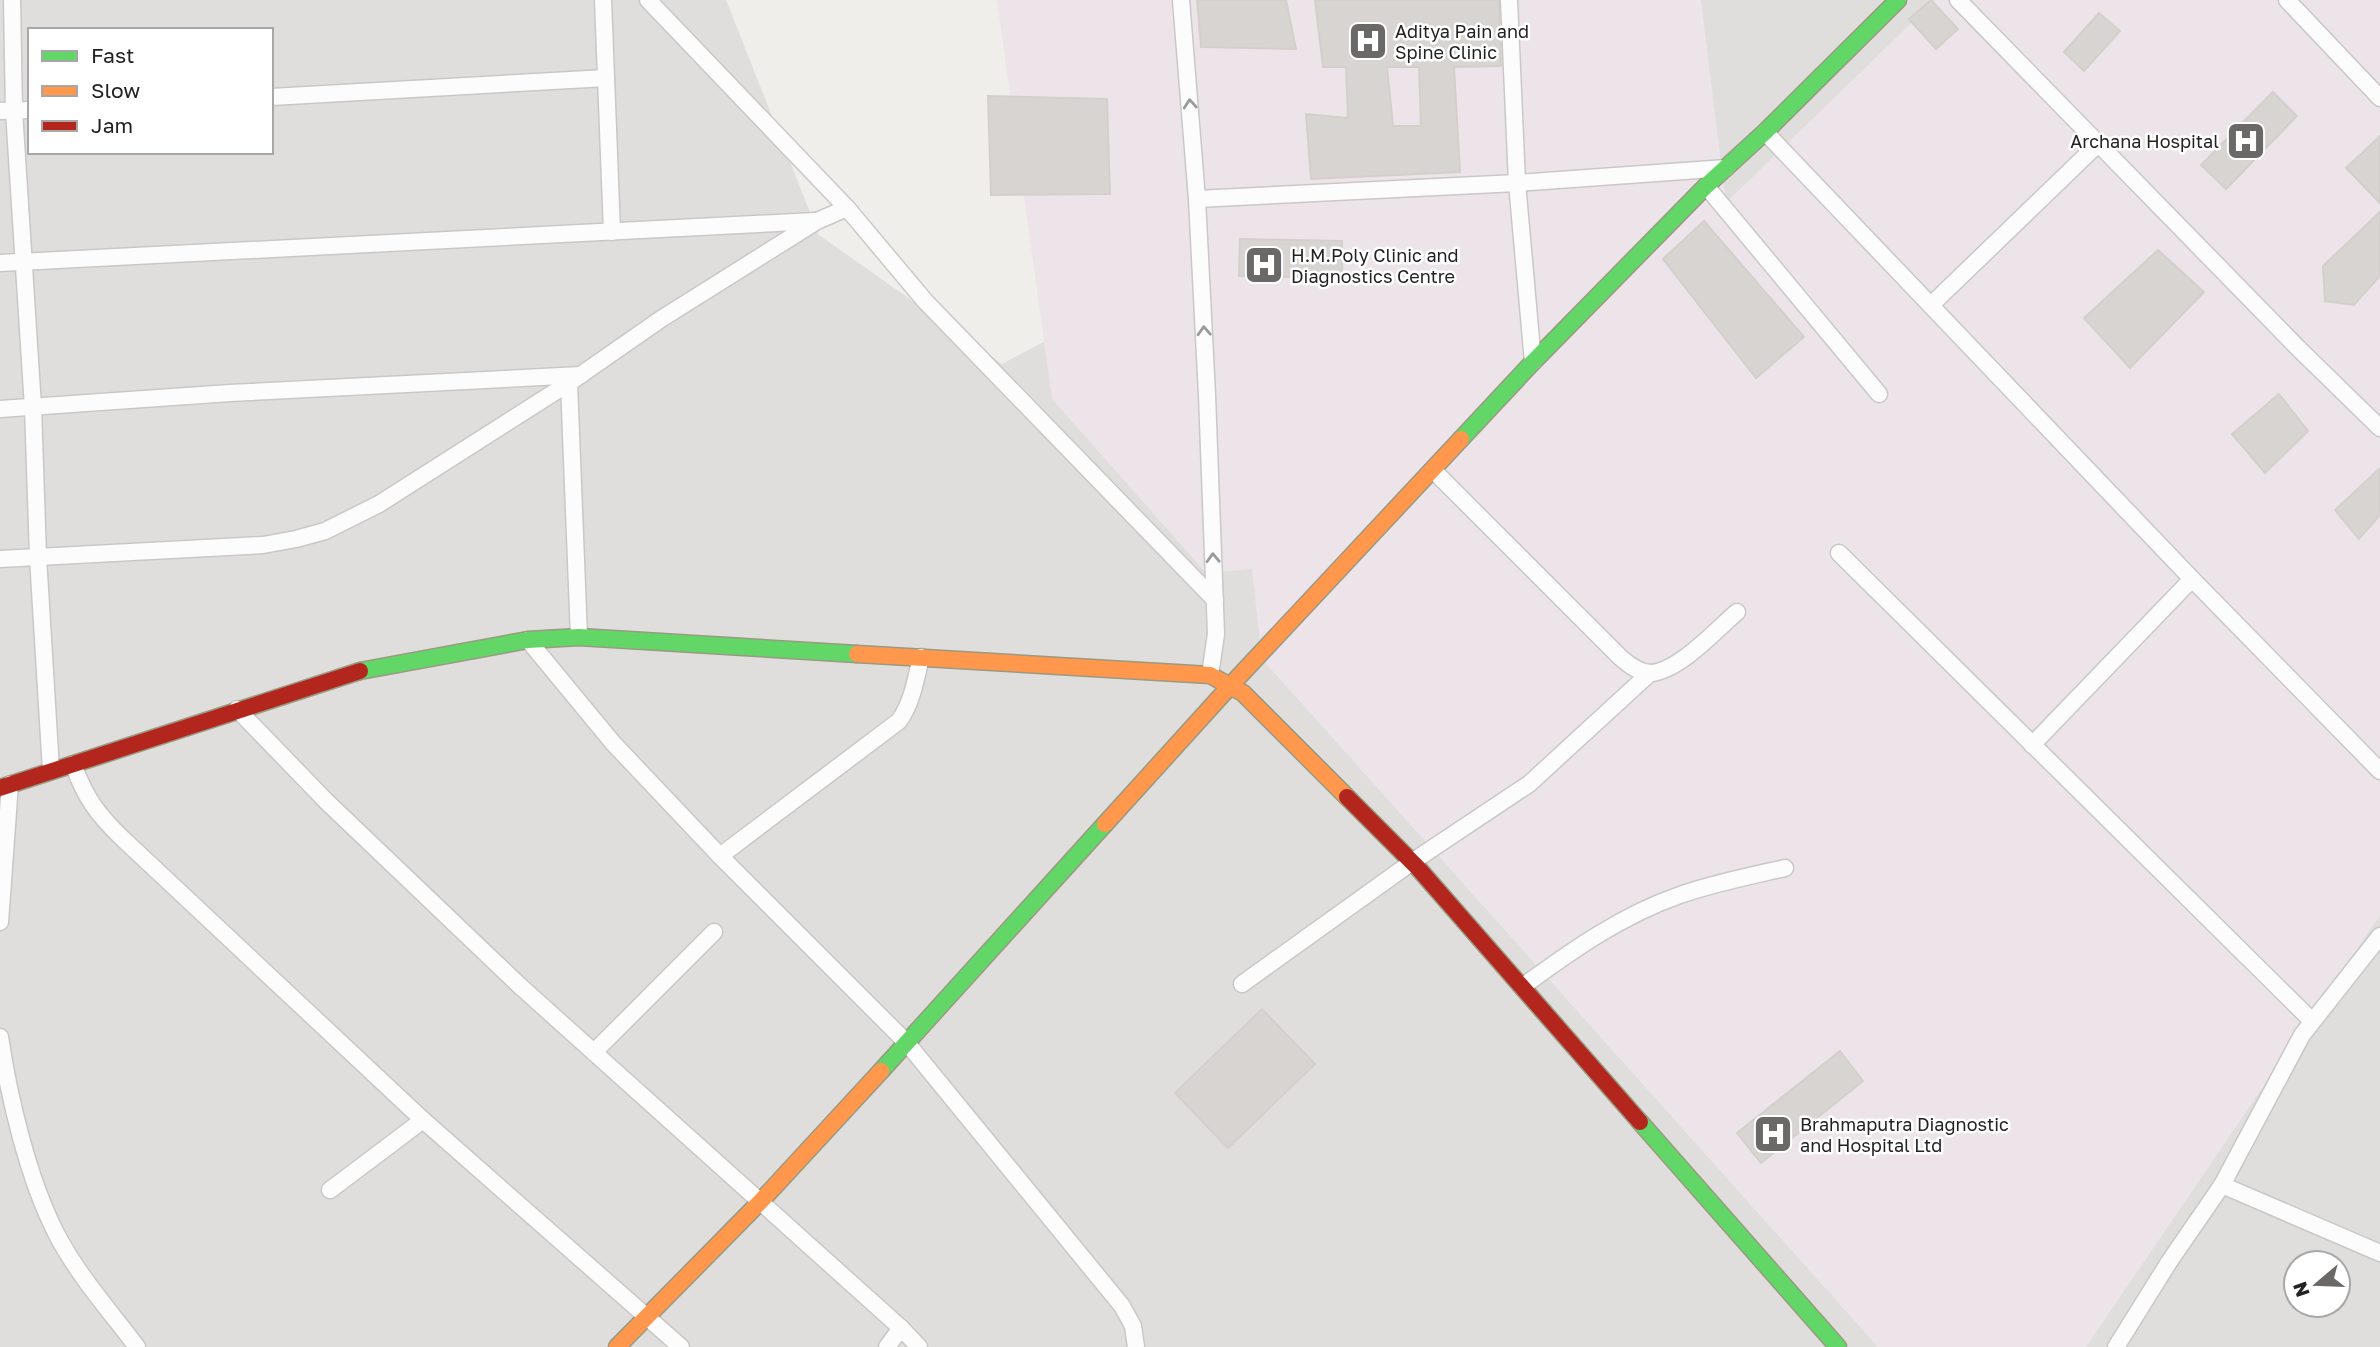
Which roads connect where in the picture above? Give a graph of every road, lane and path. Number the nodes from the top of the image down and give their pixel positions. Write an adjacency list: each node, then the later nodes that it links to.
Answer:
1 (12, 0): 12 (street)
2 (603, 0): 9 (street)
3 (648, 0): 19 (street)
4 (1181, 0): 18 (street, one-way to 4)
5 (1509, 0): 16 (street)
6 (1898, 0): 13 (main road)
7 (1958, 0): 14 (street)
8 (2289, 1): 11 (street)
9 (606, 78): 10 (street); 21 (street)
10 (273, 97)
11 (2380, 98)
12 (15, 111): 22 (street)
13 (1765, 132): 15 (main road); 24 (street)
14 (2099, 143): 24 (street); 30 (street)
15 (1726, 168): 16 (street); 17 (main road)
16 (1517, 183): 18 (street); 25 (street)
17 (1706, 186): 25 (main road); 27 (street)
18 (1197, 199): 36 (street, one-way to 18)
19 (847, 208): 20 (street); 36 (street)
20 (817, 220): 21 (street); 26 (street)
21 (612, 232): 22 (street)
22 (24, 262): 23 (street); 28 (street)
23 (0, 263)
24 (1931, 306): 35 (street)
25 (1533, 362): 31 (main road)
26 (575, 379): 28 (street); 33 (street); 38 (street)
27 (1879, 394)
28 (33, 407): 29 (street); 33 (street)
29 (0, 409)
30 (2380, 428)
31 (1433, 470): 41 (street); 43 (main road)
32 (1839, 553): 45 (street)
33 (38, 557): 34 (street); 47 (street)
34 (0, 559)
35 (2192, 579): 45 (street); 48 (street)
36 (1215, 600): 42 (street)
37 (1737, 612): 41 (street)
38 (579, 637): 39 (main road); 40 (main road)
39 (528, 640): 44 (main road); 50 (street)
40 (921, 657): 42 (main road); 50 (street)
41 (1650, 673): 51 (street)
42 (1210, 675): 43 (main road)
43 (1231, 685): 51 (main road); 60 (main road)
44 (237, 709): 46 (main road); 61 (street)
45 (2032, 745): 58 (street)
46 (73, 764): 47 (main road); 62 (street)
47 (51, 770): 49 (main road)
48 (2380, 771)
49 (5, 786): 53 (street)
50 (720, 856): 60 (street)
51 (1412, 862): 56 (street); 57 (main road)
52 (1785, 868): 57 (street)
53 (0, 922)
54 (714, 932): 61 (street)
55 (2380, 936): 58 (street)
56 (1242, 984)
57 (1522, 987): 69 (main road)
58 (2312, 1021): 63 (street)
59 (0, 1037): 70 (street)
60 (907, 1043): 65 (main road); 75 (street)
61 (594, 1052): 65 (street)
62 (424, 1120): 64 (street); 67 (street)
63 (2222, 1185): 66 (street); 76 (street)
64 (330, 1191)
65 (761, 1200): 67 (main road); 68 (street)
66 (2380, 1254)
67 (648, 1316): 71 (main road); 72 (street)
68 (901, 1328): 73 (street); 74 (street)
69 (1830, 1345)
70 (137, 1347)
71 (617, 1347)
72 (681, 1347)
73 (887, 1347)
74 (919, 1347)
75 (1136, 1347)
76 (2116, 1347)

